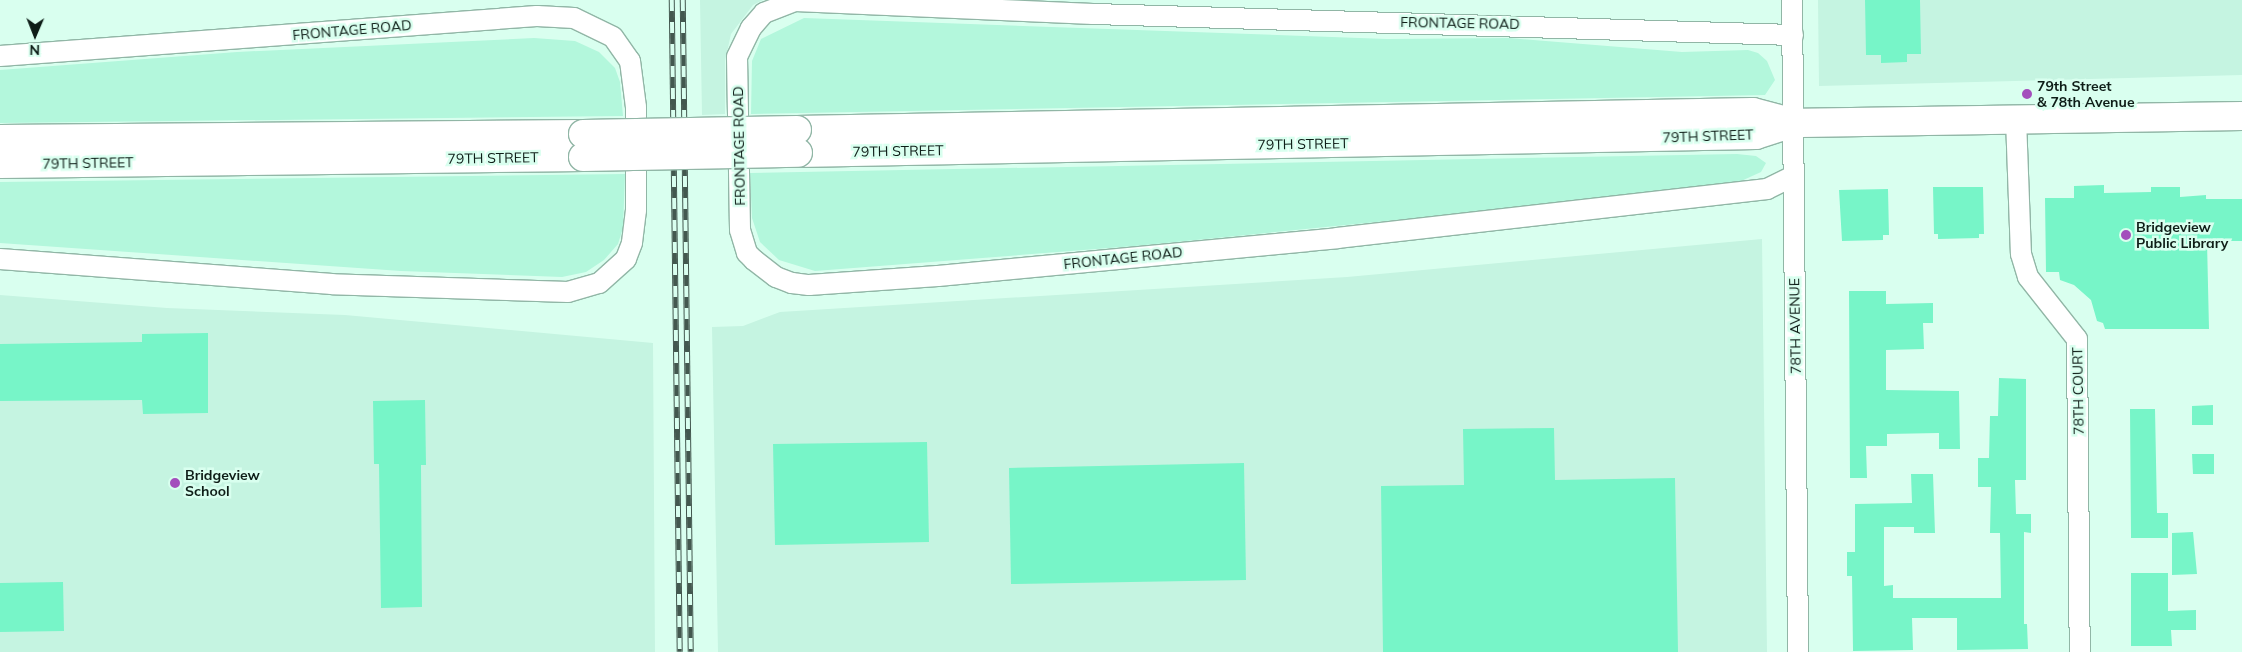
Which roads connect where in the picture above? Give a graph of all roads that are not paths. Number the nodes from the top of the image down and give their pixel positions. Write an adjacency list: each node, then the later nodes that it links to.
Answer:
1 (1792, 0): 2 (street, 78TH AVENUE)
2 (1792, 35): 6 (street, 78TH AVENUE); 10 (street, FRONTAGE ROAD)
3 (0, 56): 11 (street, FRONTAGE ROAD)
4 (2242, 116): 5 (main road, 79TH STREET)
5 (2016, 119): 6 (main road, 79TH STREET); 13 (street, 78TH COURT)
6 (1794, 123): 8 (main road, 79TH STREET, bridge); 10 (street, 78TH AVENUE)
7 (0, 139): 8 (main road, 79TH STREET)
8 (583, 146): 9 (main road, 79TH STREET)
9 (0, 164)
10 (1794, 176): 12 (street, 78TH AVENUE)
11 (0, 259)
12 (1798, 652)
13 (2080, 652)

